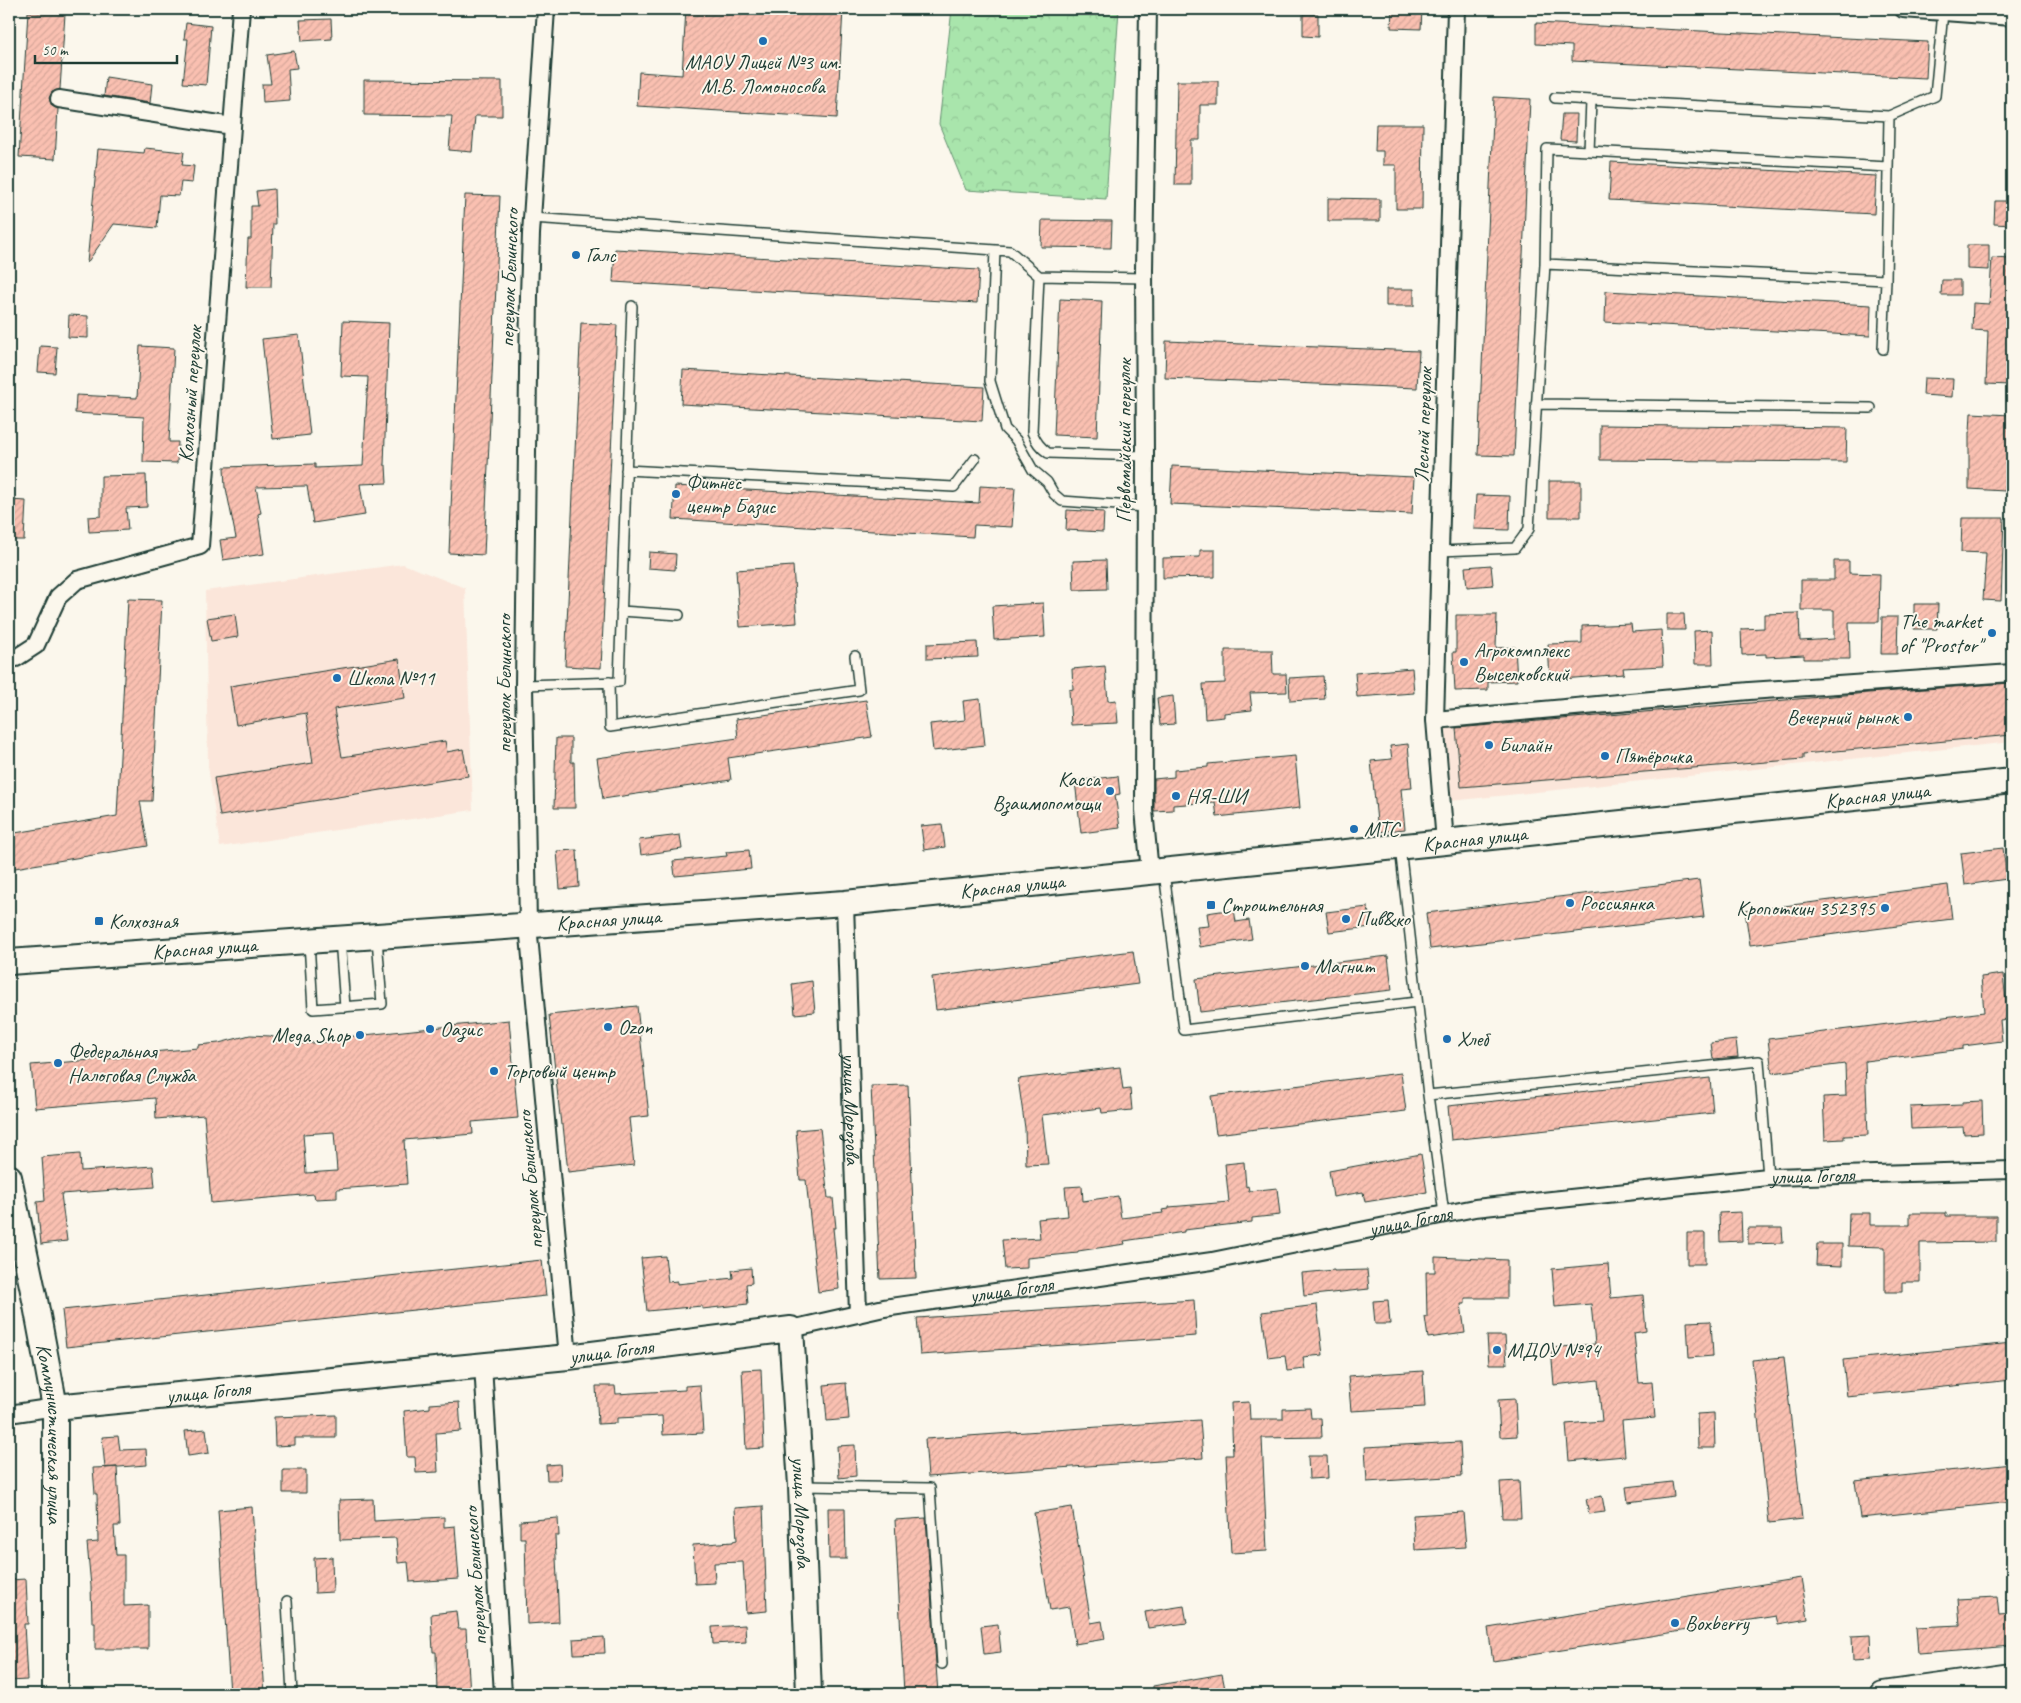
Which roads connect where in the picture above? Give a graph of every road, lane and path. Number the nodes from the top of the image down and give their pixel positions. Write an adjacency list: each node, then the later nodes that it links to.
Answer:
1 (241, 9): 12 (street, Колхозный переулок)
2 (546, 9): 15 (street, переулок Белинского)
3 (1148, 9): 19 (street, Первомайский переулок)
4 (1456, 9): 29 (street, Лесной переулок)
5 (1902, 9): 6 (street)
6 (1943, 12): 7 (street); 11 (lane)
7 (2012, 17)
8 (1555, 98): 10 (lane)
9 (59, 99): 12 (street)
10 (1591, 101): 11 (lane); 13 (lane)
11 (1890, 116): 14 (lane)
12 (232, 126): 33 (street, Колхозный переулок)
13 (1589, 151): 14 (lane); 17 (lane)
14 (1888, 167): 20 (lane)
15 (532, 218): 16 (lane); 36 (street, переулок Белинского)
16 (995, 250): 18 (lane); 28 (lane)
17 (1545, 264): 20 (lane); 23 (lane)
18 (1039, 276): 19 (lane); 25 (lane)
19 (1144, 278): 25 (street, Первомайский переулок)
20 (1886, 280): 22 (lane)
21 (632, 306): 27 (lane)
22 (1882, 349)
23 (1536, 404): 24 (lane); 29 (lane)
24 (1871, 408)
25 (1146, 456): 28 (street, Первомайский переулок)
26 (975, 459): 27 (lane)
27 (626, 470): 30 (lane)
28 (1145, 507): 41 (street, Первомайский переулок)
29 (1440, 551): 37 (street, Лесной переулок)
30 (621, 611): 31 (lane); 35 (lane)
31 (679, 615)
32 (856, 656): 35 (lane)
33 (9, 658)
34 (2012, 673): 37 (street)
35 (608, 682): 36 (lane)
36 (524, 685): 43 (street, переулок Белинского)
37 (1435, 720): 39 (street, Лесной переулок)
38 (2012, 781): 39 (main road, Красная улица)
39 (1445, 842): 40 (main road, Красная улица)
40 (1400, 847): 41 (main road, Красная улица); 48 (lane)
41 (1157, 872): 42 (main road, Красная улица); 48 (lane)
42 (845, 903): 43 (main road, Красная улица); 55 (street, улица Морозова)
43 (528, 925): 44 (main road, Красная улица); 57 (street, переулок Белинского)
44 (377, 935): 45 (main road, Красная улица); 49 (lane)
45 (340, 938): 46 (main road, Красная улица); 49 (lane)
46 (308, 940): 47 (main road, Красная улица); 49 (lane)
47 (9, 962)
48 (1417, 1002): 50 (lane)
49 (345, 1007)
50 (1428, 1095): 53 (lane); 54 (lane)
51 (2012, 1170): 53 (street, улица Гоголя)
52 (9, 1177): 59 (main road, Коммунистическая улица)
53 (1768, 1177): 54 (street, улица Гоголя)
54 (1444, 1214): 55 (street, улица Гоголя)
55 (858, 1314): 56 (street, улица Гоголя)
56 (792, 1329): 57 (main road, улица Гоголя); 61 (main road, улица Морозова)
57 (568, 1357): 58 (main road, улица Гоголя)
58 (483, 1365): 59 (main road, улица Гоголя); 67 (street, переулок Белинского)
59 (55, 1407): 60 (street, улица Гоголя); 65 (main road, Коммунистическая улица)
60 (9, 1414)
61 (801, 1486): 63 (lane); 68 (main road, улица Морозова)
62 (287, 1601): 66 (lane)
63 (942, 1664)
64 (2012, 1676): 69 (main road)
65 (55, 1694)
66 (292, 1694)
67 (504, 1694)
68 (809, 1694)
69 (1883, 1694)

